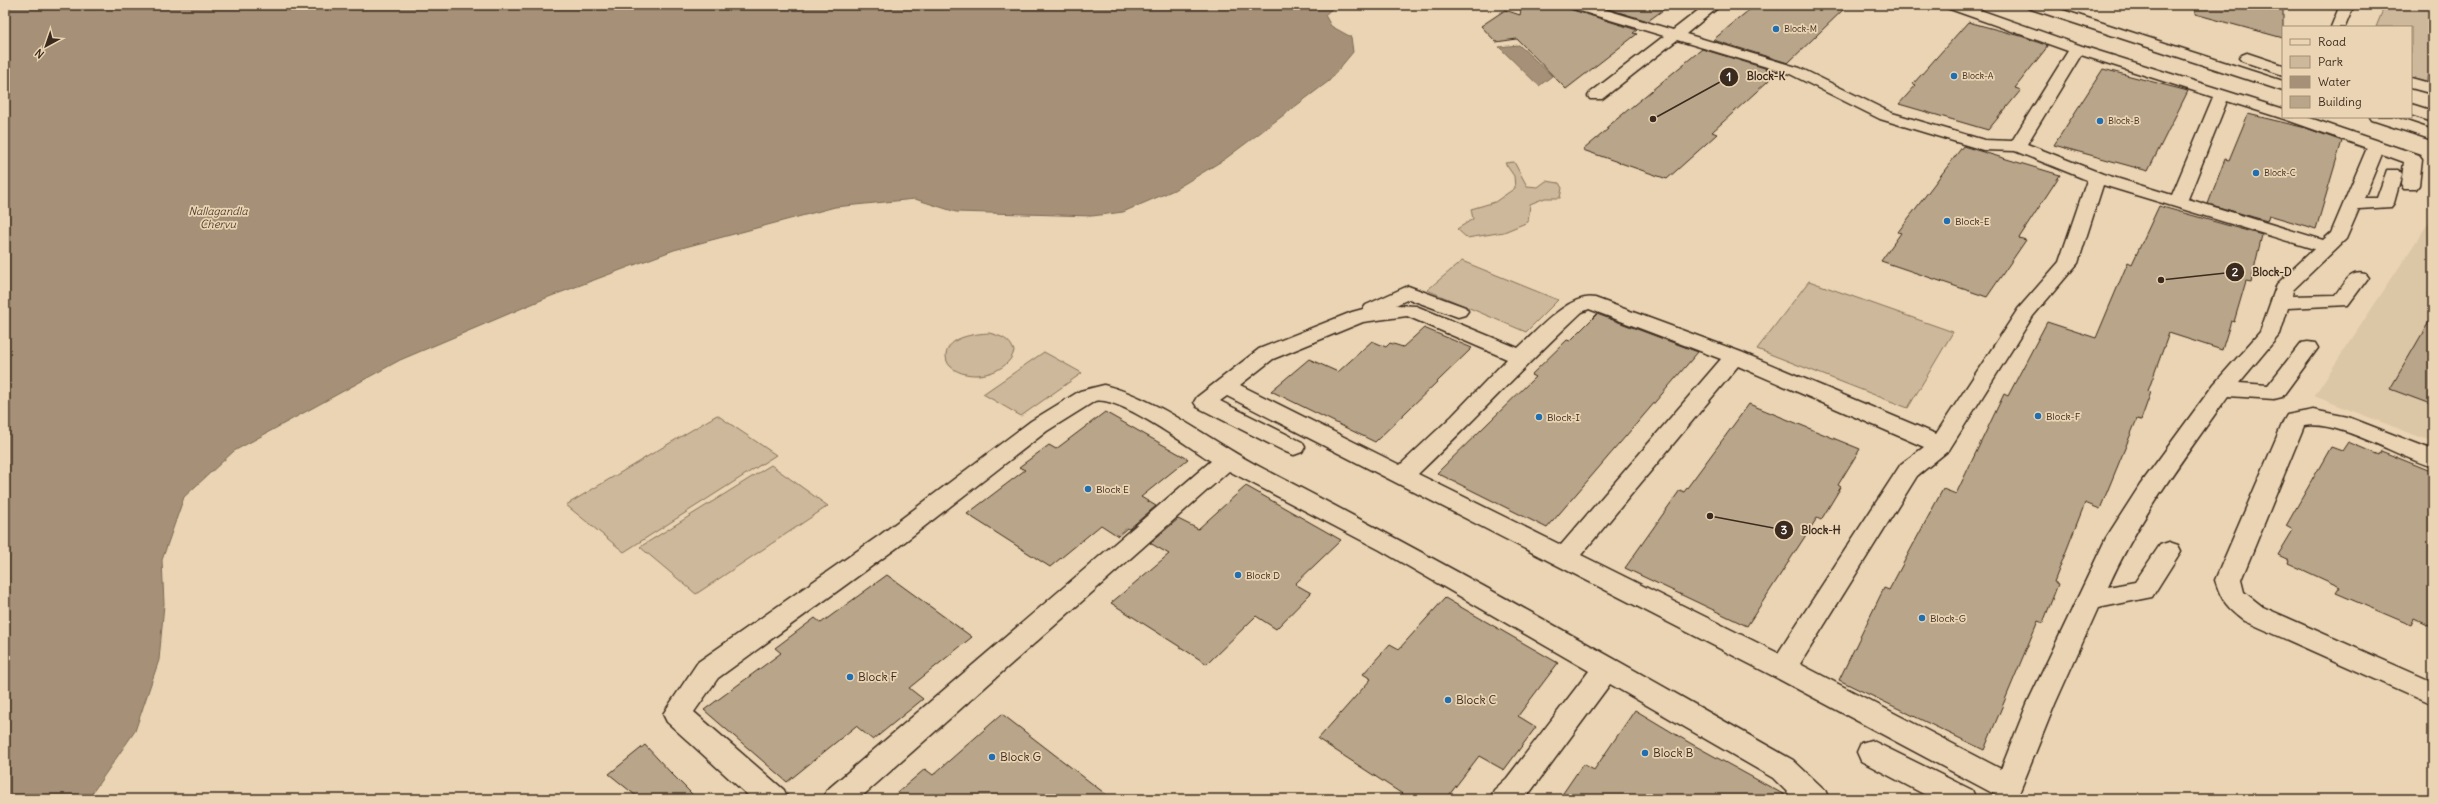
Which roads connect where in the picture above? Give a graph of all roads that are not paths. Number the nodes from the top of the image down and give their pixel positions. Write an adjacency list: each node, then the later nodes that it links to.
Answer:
1 (1575, 5): 9 (street)
2 (1714, 5): 9 (street)
3 (2033, 5): 11 (street)
4 (2080, 5): 7 (street)
5 (2347, 5): 8 (street)
6 (1962, 7): 10 (street)
7 (2117, 17)
8 (2338, 26)
9 (1676, 37): 18 (street); 25 (street)
10 (2077, 49): 16 (street); 25 (street)
11 (2213, 63): 12 (street); 14 (street)
12 (2282, 70)
13 (2414, 84): 15 (street); 17 (street)
14 (2282, 86)
15 (2433, 89)
16 (2222, 94): 20 (street); 30 (street)
17 (2412, 95)
18 (1596, 96)
19 (2412, 109): 21 (street)
20 (2282, 114)
21 (2433, 117)
22 (2294, 118): 26 (street)
23 (2381, 118): 24 (street)
24 (2433, 135)
25 (2017, 146): 28 (street)
26 (2377, 146): 29 (street); 31 (street)
27 (2393, 174): 31 (street)
28 (2097, 178): 30 (street); 42 (street)
29 (2410, 185)
30 (2177, 203): 32 (street)
31 (2352, 204): 32 (street)
32 (2328, 247): 34 (street)
33 (2358, 278): 34 (street)
34 (2280, 302): 41 (street)
35 (1458, 311): 36 (street)
36 (1359, 316): 38 (street); 40 (street)
37 (2308, 348): 41 (street)
38 (1521, 357): 39 (street); 46 (street)
39 (1734, 357): 42 (street); 48 (street)
40 (1226, 386): 43 (street); 46 (street)
41 (2222, 389): 49 (street)
42 (1940, 445): 50 (street)
43 (1294, 447)
44 (2433, 459): 52 (street)
45 (1227, 460): 51 (street); 55 (street); 56 (street)
46 (1402, 476): 48 (street)
47 (2169, 551): 49 (street)
48 (1565, 557): 50 (street)
49 (2090, 600): 54 (street)
50 (1783, 668): 54 (street)
51 (1606, 669): 57 (street); 58 (street)
52 (2433, 694)
53 (1871, 752): 59 (street)
54 (2006, 793)
55 (773, 799)
56 (838, 799)
57 (1505, 799)
58 (1814, 799)
59 (1961, 799)

